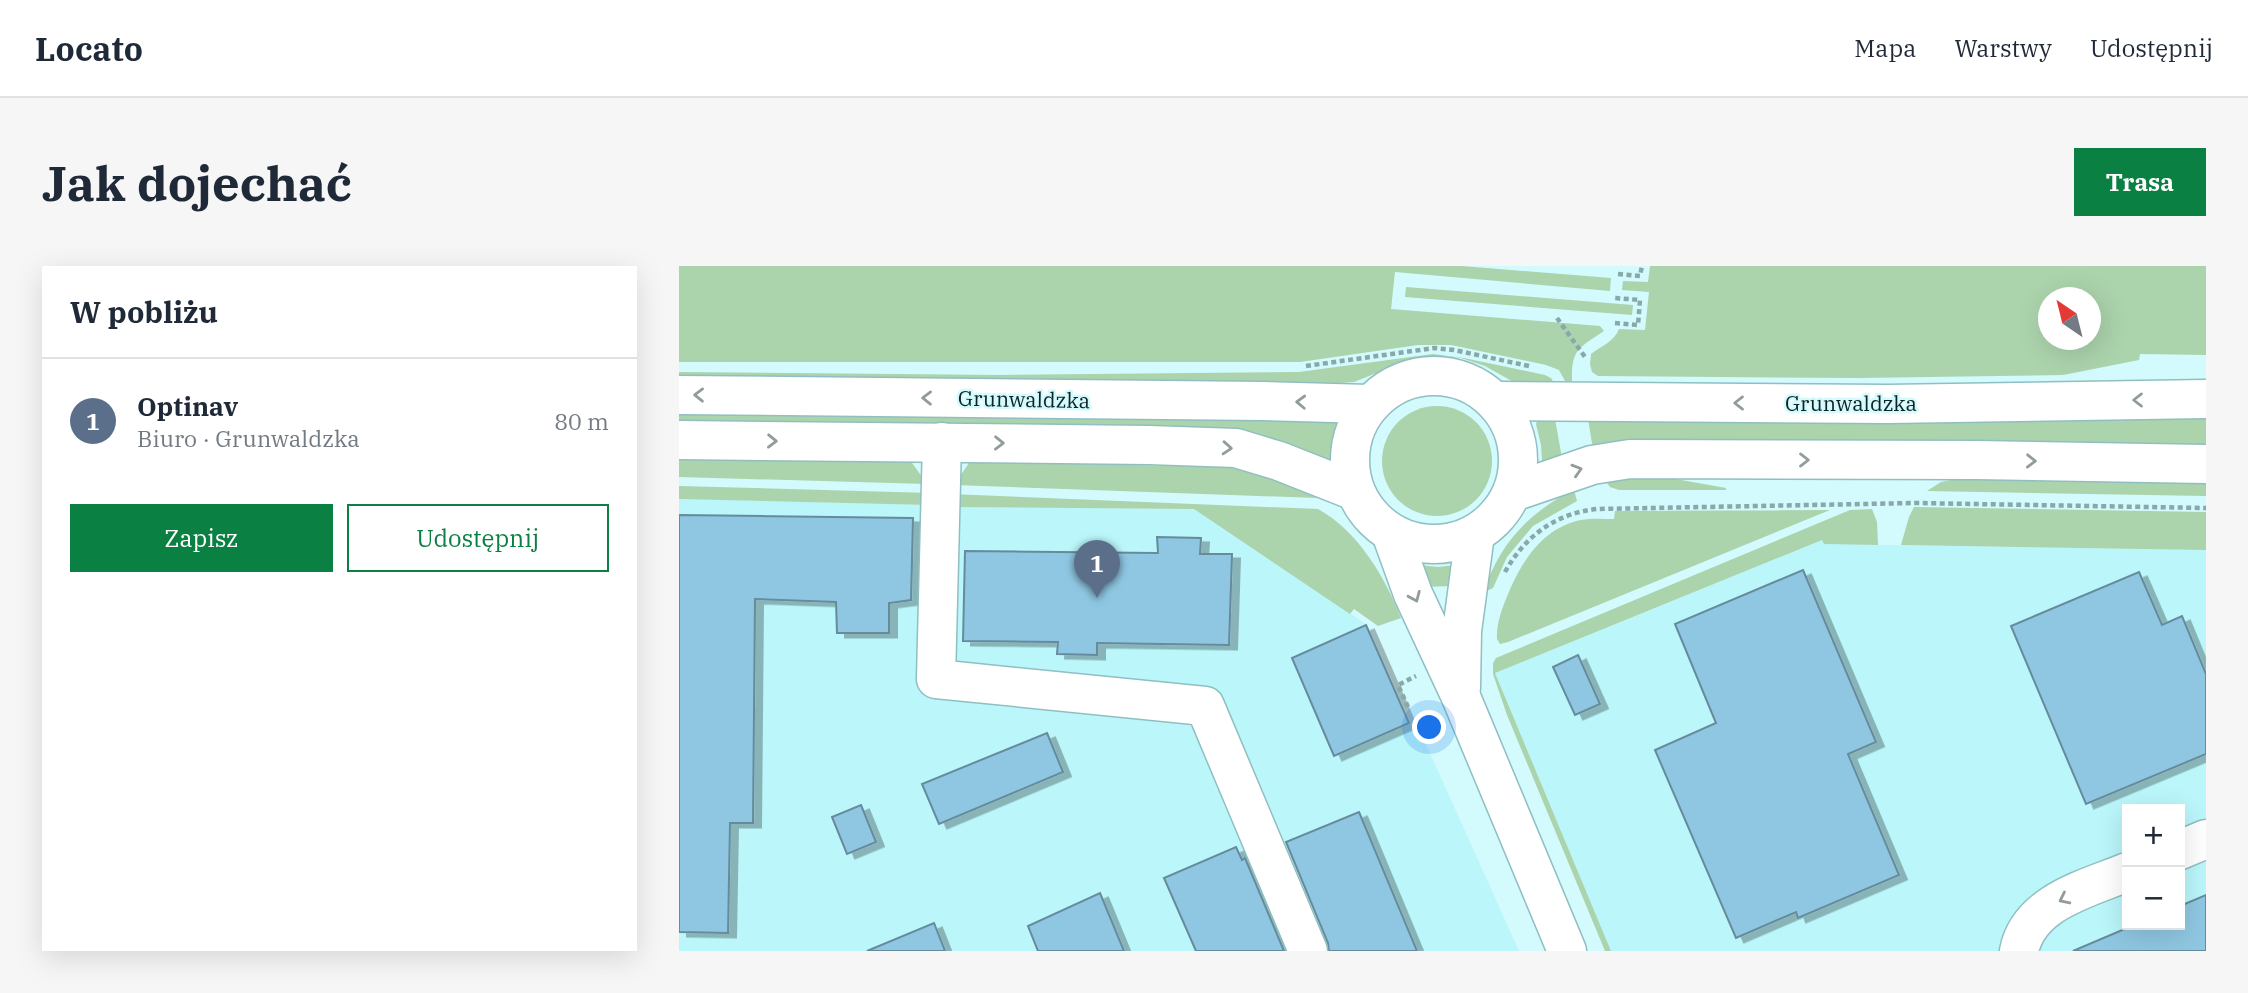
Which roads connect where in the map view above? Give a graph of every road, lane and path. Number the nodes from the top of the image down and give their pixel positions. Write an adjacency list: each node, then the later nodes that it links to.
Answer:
1 (1641, 266): 2 (path)
2 (1618, 274)
3 (1615, 298): 5 (path)
4 (1557, 318): 6 (path)
5 (1615, 323)
6 (1585, 357)
7 (679, 395): 10 (street, Grunwaldzka, one-way to 7)
8 (2206, 399): 9 (street, Grunwaldzka, one-way to 9)
9 (1495, 401): 10 (street); 15 (street)
10 (1369, 404): 14 (street)
11 (679, 440): 12 (street, Grunwaldzka, one-way to 12)
12 (942, 442): 14 (street, Grunwaldzka, one-way to 14); 26 (street)
13 (2206, 464): 15 (street, one-way to 13)
14 (1355, 491): 17 (street)
15 (1513, 492): 18 (street)
16 (2206, 508): 19 (path)
17 (1391, 533): 18 (street); 21 (street, one-way to 21)
18 (1475, 534): 21 (street)
19 (1501, 581)
20 (1427, 671): 22 (path)
21 (1461, 697): 27 (street)
22 (1408, 707)
23 (2206, 839): 24 (street)
24 (2185, 848)
25 (2122, 874): 28 (street, one-way to 28)
26 (1308, 951)
27 (1567, 951)
28 (2019, 951)

